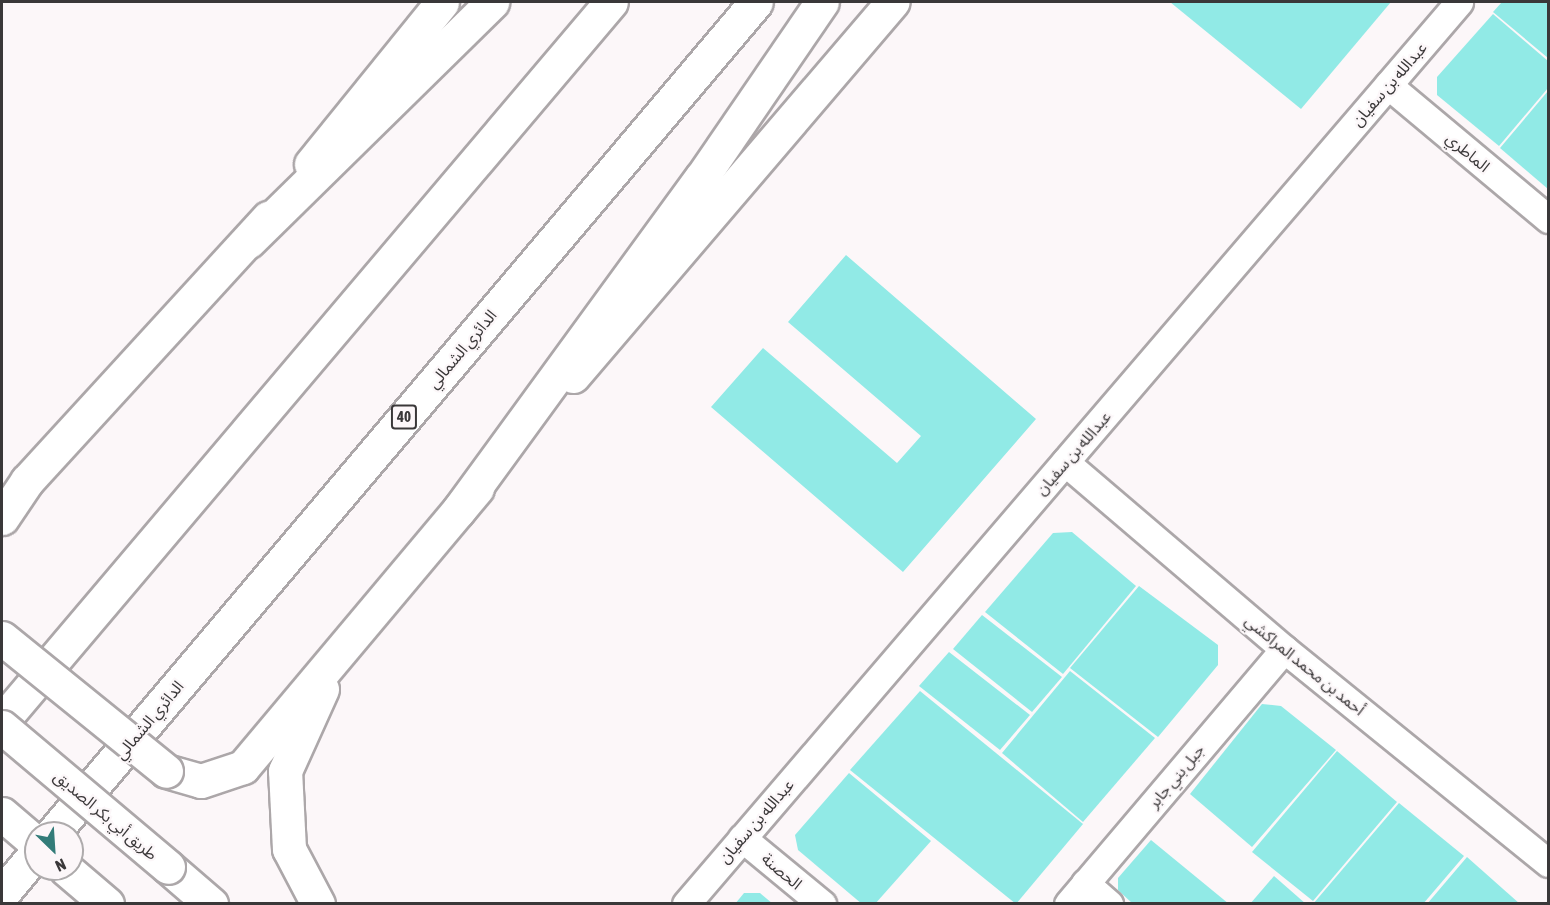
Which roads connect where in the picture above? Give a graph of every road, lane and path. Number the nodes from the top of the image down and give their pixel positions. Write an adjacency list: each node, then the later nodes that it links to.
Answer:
1 (442, 2): 10 (main road)
2 (492, 2): 10 (main road)
3 (611, 2): 18 (main road)
4 (756, 2): 21 (main road, الدائري الشمالي / 40)
5 (822, 2): 13 (main road)
6 (892, 2): 13 (main road)
7 (1459, 2): 8 (street, عبدالله بن سفيان)
8 (1388, 85): 9 (street, الماطري); 11 (street, عبدالله بن سفيان)
9 (1548, 219)
10 (249, 240): 12 (main road)
11 (1065, 462): 16 (street, أحمد بن محمد المراكشي); 23 (street, عبدالله بن سفيان)
12 (14, 484): 14 (main road)
13 (458, 511): 17 (main road)
14 (2, 518)
15 (2, 638): 17 (main road, bridge)
16 (1284, 649): 24 (street, أحمد بن محمد المراكشي); 27 (street, جبل بني جابر)
17 (337, 655): 31 (main road)
18 (2, 721)
19 (2, 727): 30 (main road, طريق أبي بكر الصديق, bridge)
20 (2, 814): 22 (main road)
21 (63, 821)
22 (24, 833)
23 (742, 838): 32 (street, عبدالله بن سفيان); 33 (street, الحصنة)
24 (1548, 862)
25 (24, 867): 28 (main road)
26 (80, 881): 29 (main road)
27 (1085, 883): 34 (street, جبل بني جابر); 35 (street)
28 (2, 894)
29 (107, 903)
30 (211, 903)
31 (318, 903)
32 (686, 903)
33 (822, 903)
34 (1068, 903)
35 (1109, 903)

